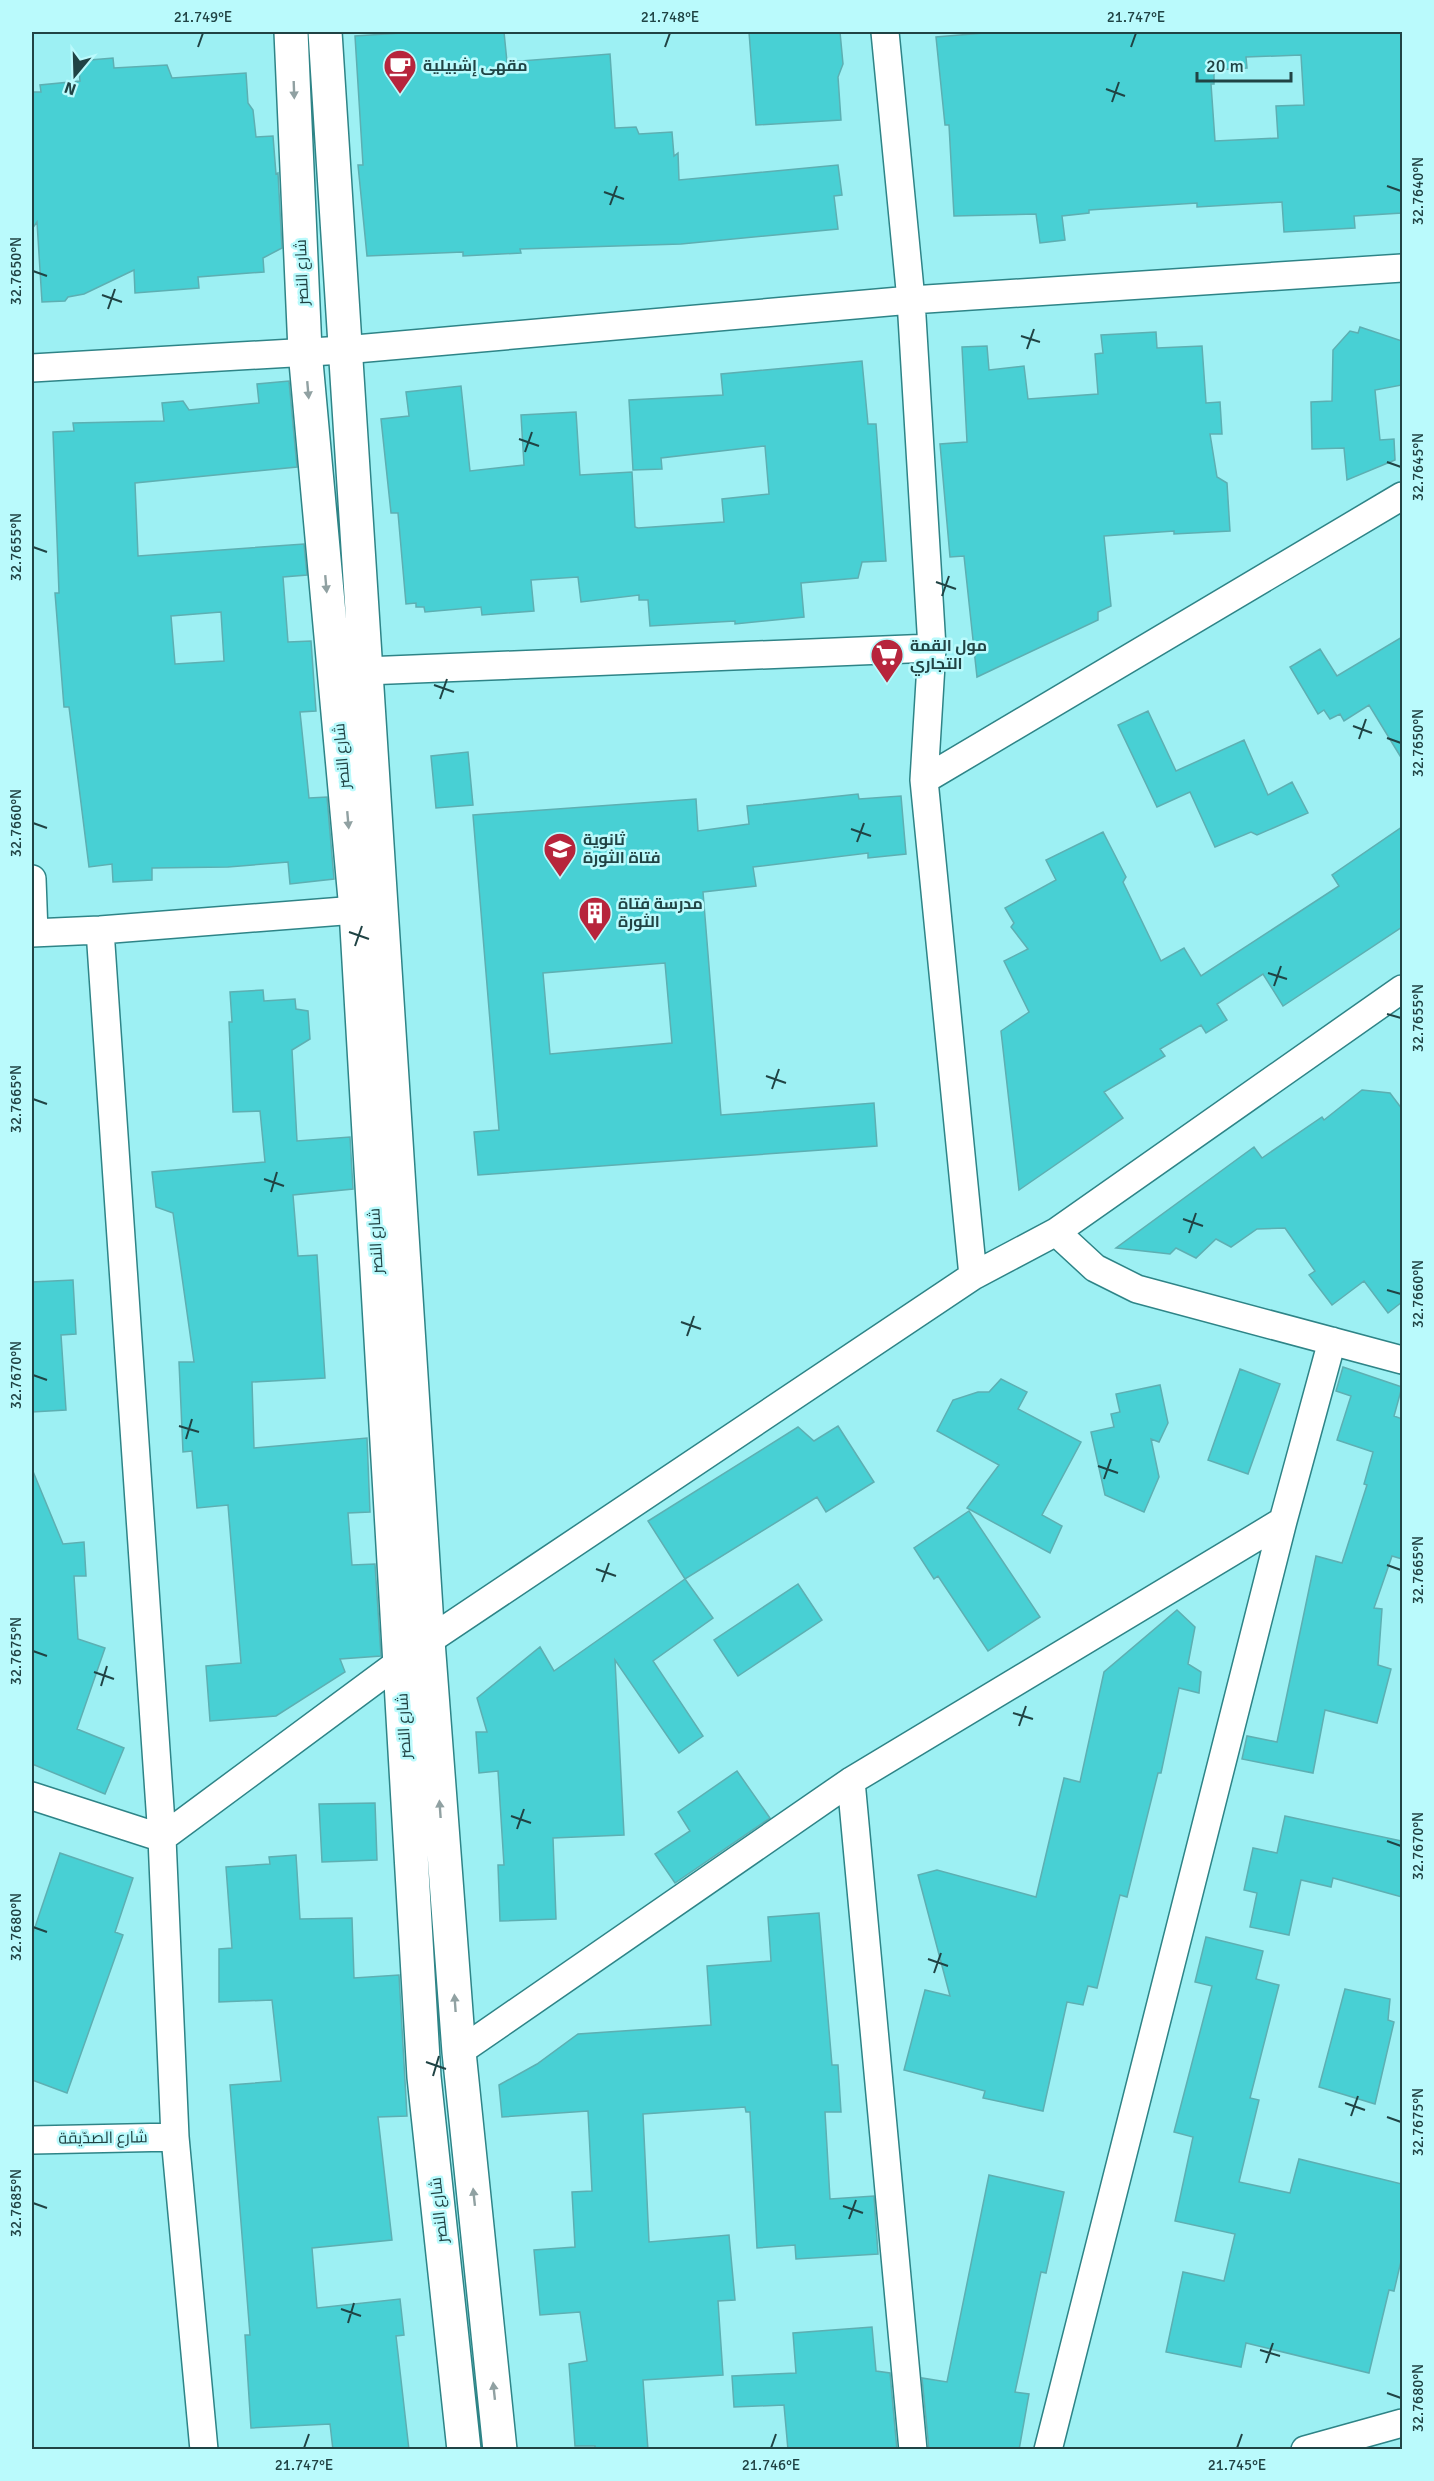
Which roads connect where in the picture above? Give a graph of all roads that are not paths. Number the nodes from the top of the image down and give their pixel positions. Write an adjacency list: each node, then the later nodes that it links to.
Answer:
1 (291, 32): 7 (street, شارع النصر, one-way to 7)
2 (325, 32): 6 (street, شارع النصر)
3 (885, 32): 5 (street)
4 (1402, 268): 5 (street)
5 (911, 300): 6 (street); 10 (street)
6 (344, 350): 7 (street); 11 (street, شارع النصر)
7 (305, 351): 8 (street); 14 (street, شارع النصر, one-way to 14)
8 (32, 368)
9 (1402, 496): 12 (street)
10 (932, 648): 11 (street); 12 (street)
11 (365, 671): 23 (street, شارع النصر)
12 (924, 780): 19 (street)
13 (32, 879): 16 (street)
14 (356, 910): 15 (street); 24 (street, شارع النصر)
15 (100, 930): 16 (street); 27 (street)
16 (33, 933)
17 (1402, 989): 18 (street)
18 (1056, 1232): 19 (street); 20 (street)
19 (973, 1276): 23 (street)
20 (1332, 1341): 21 (street); 22 (street)
21 (1402, 1360)
22 (1283, 1521): 25 (street); 36 (street)
23 (428, 1641): 24 (street); 28 (street, شارع النصر, one-way to 23)
24 (400, 1663): 27 (street); 33 (street, شارع النصر)
25 (851, 1780): 28 (street); 35 (street)
26 (32, 1796): 27 (street)
27 (162, 1838): 29 (street)
28 (459, 2052): 34 (street, شارع النصر, one-way to 28)
29 (175, 2137): 30 (street, شارع الصدّيقة); 32 (street)
30 (32, 2140)
31 (1402, 2421): 37 (street)
32 (204, 2450)
33 (464, 2450)
34 (500, 2450)
35 (913, 2450)
36 (1048, 2450)
37 (1305, 2450)

